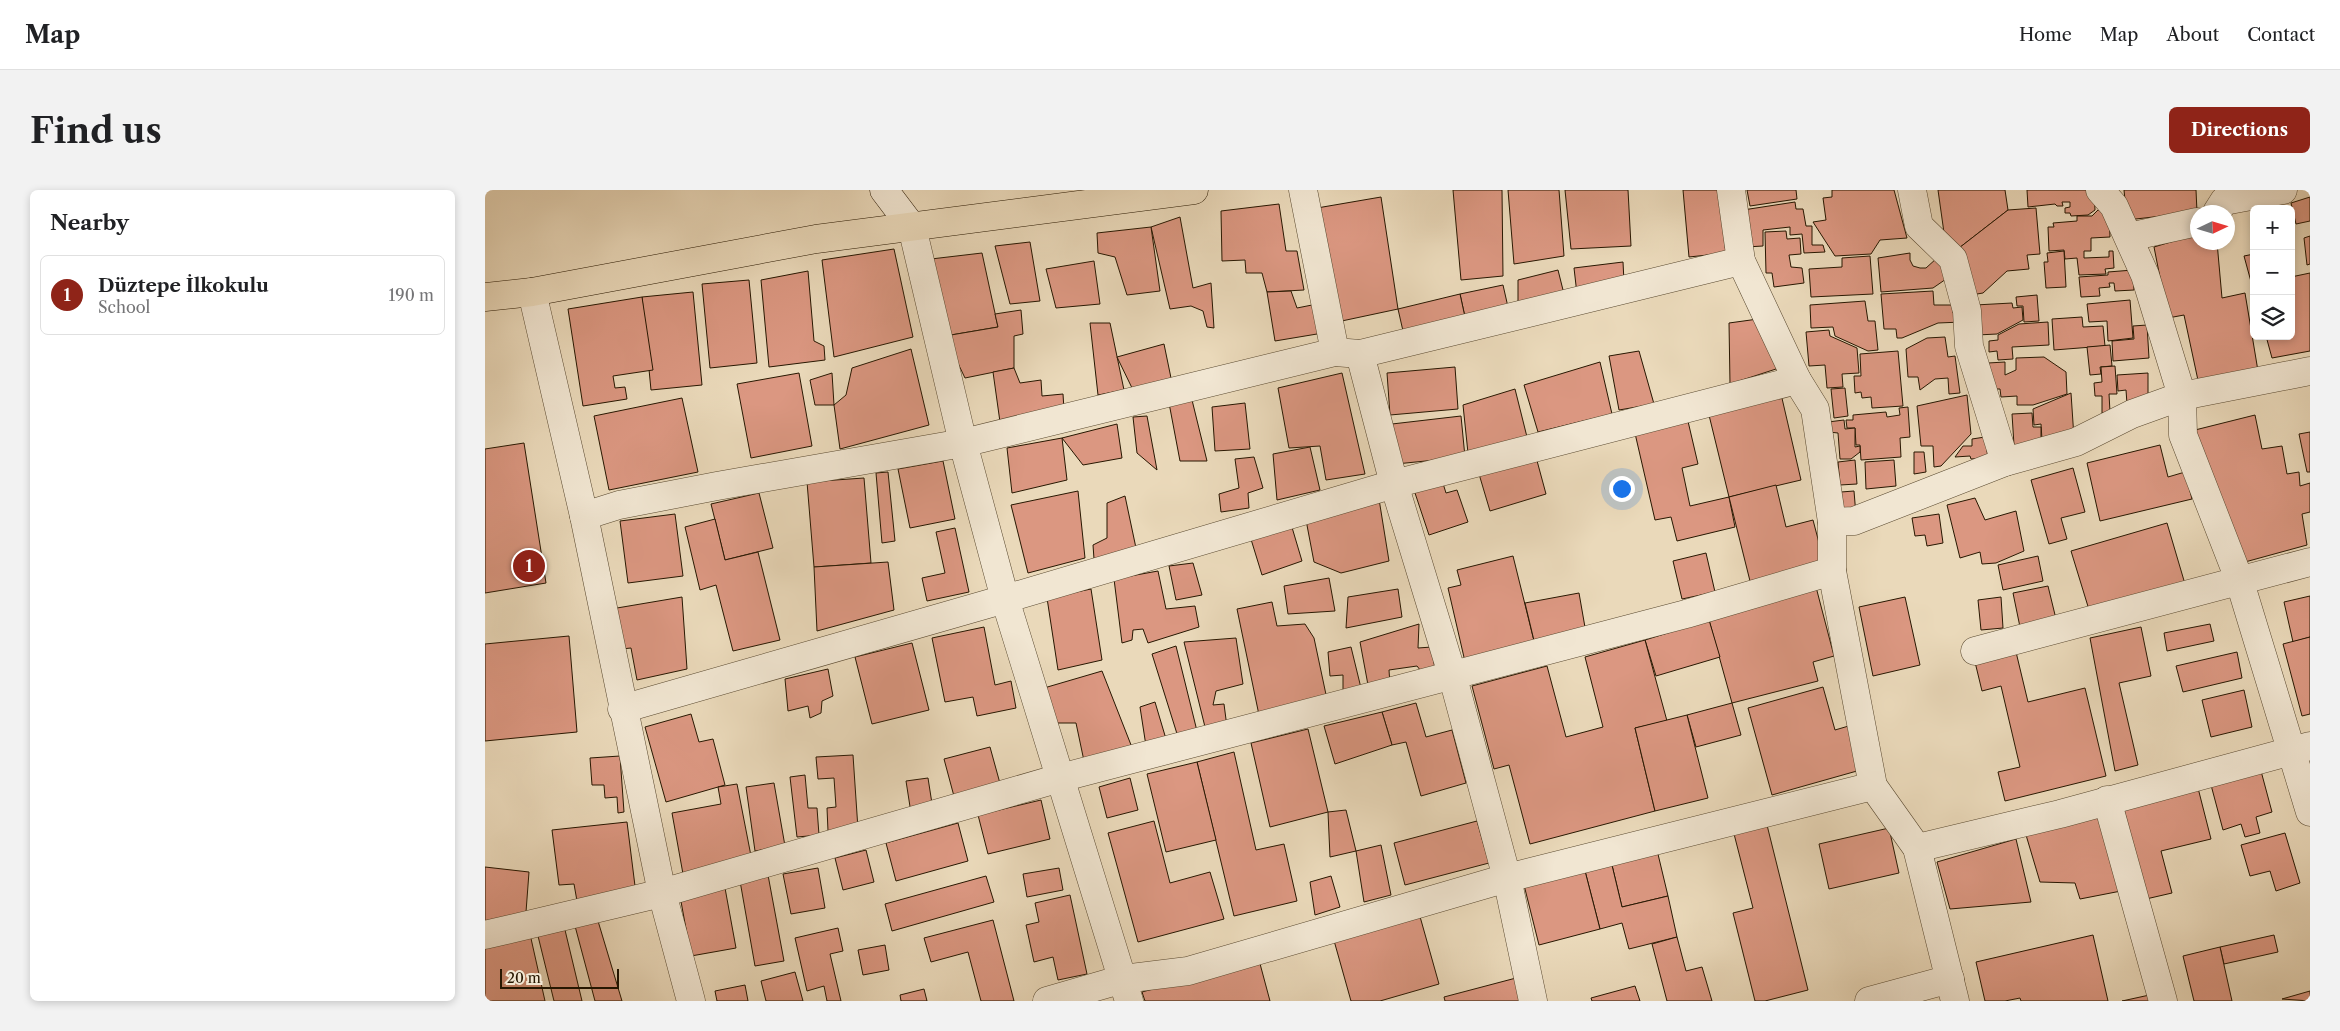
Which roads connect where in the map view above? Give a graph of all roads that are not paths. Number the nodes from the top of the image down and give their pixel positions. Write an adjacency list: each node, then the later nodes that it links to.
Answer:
1 (885, 190): 10 (street)
2 (1194, 190): 10 (main road)
3 (1303, 190): 15 (street)
4 (1731, 190): 12 (street)
5 (1912, 190): 20 (street)
6 (2100, 190): 11 (street)
7 (2283, 190): 8 (street)
8 (2221, 205)
9 (2190, 224): 11 (street)
10 (912, 227): 13 (main road); 19 (street)
11 (2129, 237): 18 (street)
12 (1741, 261): 15 (street); 17 (street)
13 (532, 292): 14 (main road); 22 (street)
14 (485, 297)
15 (1347, 353): 19 (street); 21 (street)
16 (2310, 371): 18 (street)
17 (1797, 380): 21 (street); 23 (street)
18 (2182, 396): 20 (street); 26 (street)
19 (963, 443): 22 (street); 27 (street)
20 (2005, 462): 23 (street)
21 (1394, 484): 27 (street); 29 (street)
22 (584, 516): 30 (street)
23 (1832, 522): 25 (street)
24 (2310, 562): 26 (street)
25 (1832, 571): 29 (street); 33 (street)
26 (2239, 579): 28 (street); 31 (street)
27 (1005, 599): 30 (street); 32 (street)
28 (1975, 651)
29 (1452, 674): 32 (street); 37 (street)
30 (622, 708): 38 (street)
31 (2301, 749): 34 (street); 35 (street)
32 (1060, 778): 38 (street); 40 (street)
33 (1873, 786): 36 (street); 37 (street)
34 (2107, 800): 36 (street); 46 (street)
35 (2310, 812)
36 (1917, 848): 41 (street)
37 (1507, 878): 40 (street); 44 (street)
38 (662, 893): 39 (street); 42 (street)
39 (485, 935)
40 (1126, 990): 43 (street)
41 (1952, 990): 45 (street)
42 (691, 1001)
43 (1047, 1001)
44 (1533, 1001)
45 (1869, 1001)
46 (2163, 1001)

